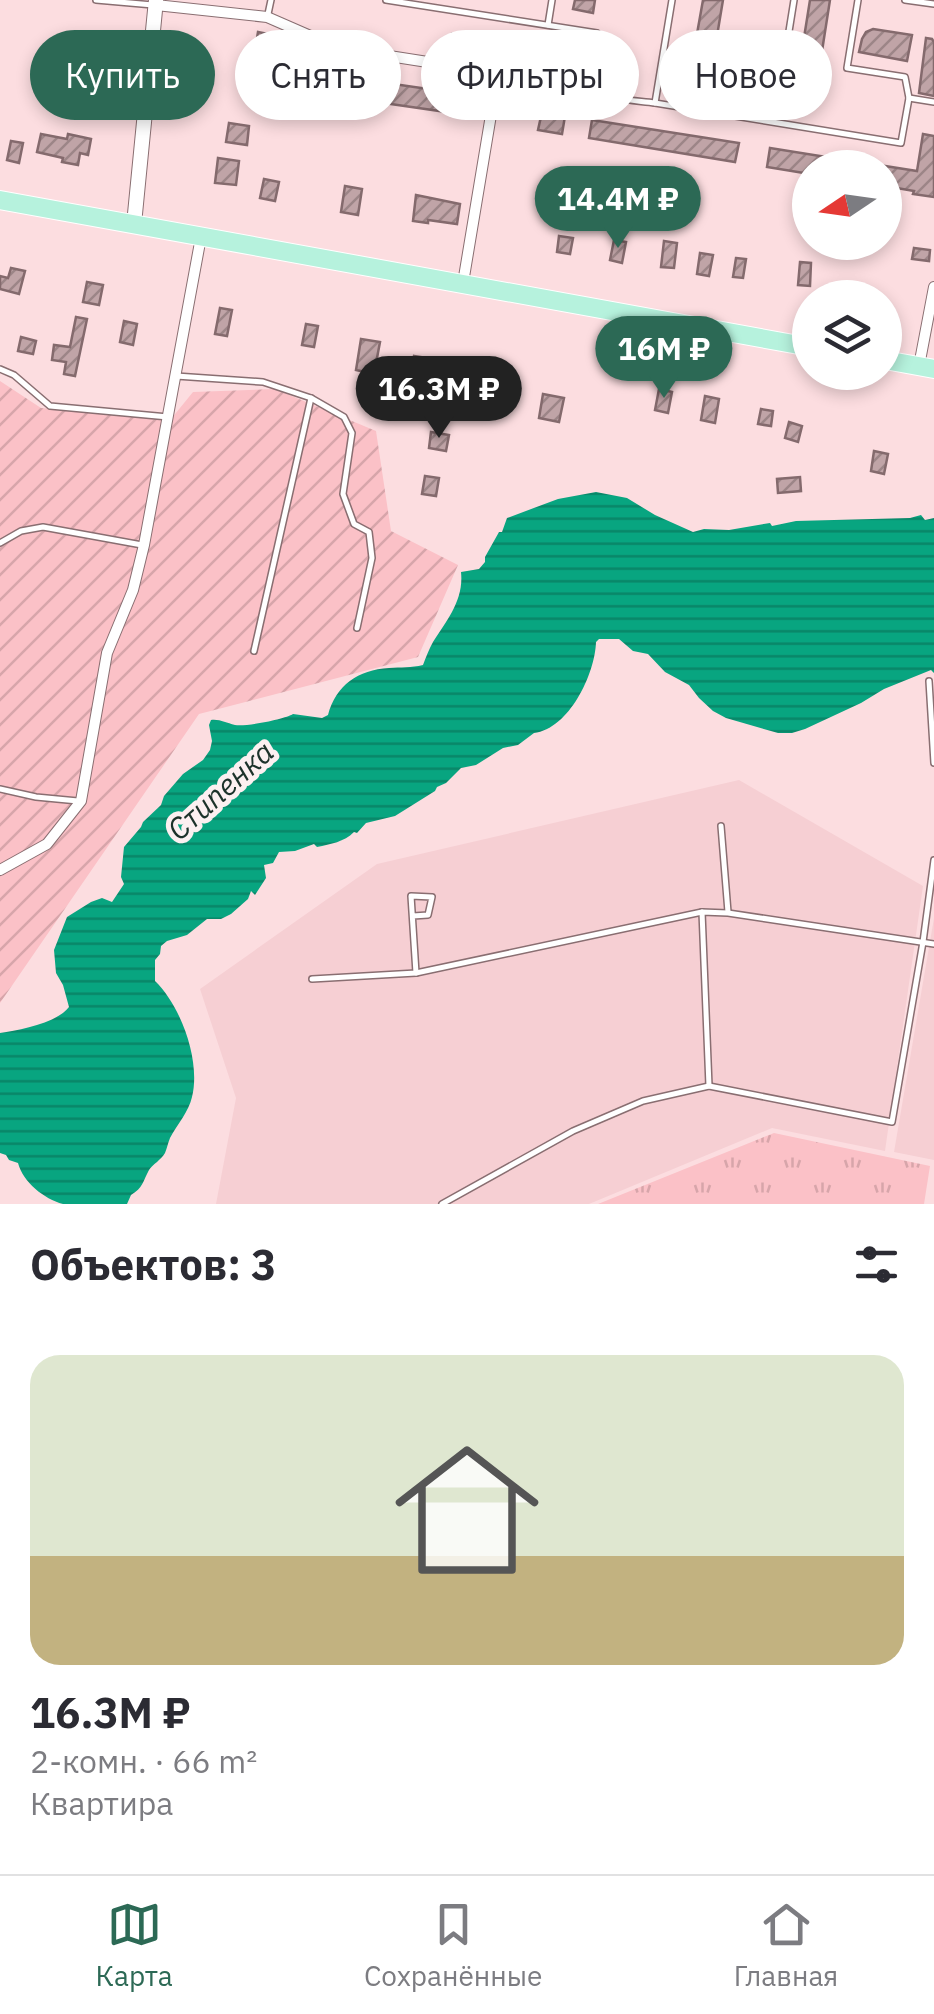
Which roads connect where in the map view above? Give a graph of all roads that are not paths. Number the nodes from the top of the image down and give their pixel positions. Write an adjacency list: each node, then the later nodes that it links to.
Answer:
1 (96, 0): 9 (lane)
2 (271, 0): 12 (lane)
3 (386, 0): 10 (lane)
4 (552, 0): 13 (lane)
5 (672, 0): 17 (lane)
6 (794, 0): 14 (lane)
7 (858, 0): 15 (lane)
8 (906, 0): 11 (lane)
9 (156, 2): 12 (street); 19 (street)
10 (436, 4): 13 (lane)
11 (934, 4)
12 (268, 18): 21 (street)
13 (548, 25): 17 (lane)
14 (789, 30)
15 (909, 98): 16 (lane); 17 (lane)
16 (934, 102)
17 (655, 104)
18 (0, 200): 19 (main road)
19 (134, 224): 20 (main road)
20 (201, 236): 21 (main road); 27 (street)
21 (462, 283): 24 (main road)
22 (934, 287): 23 (street)
23 (930, 331): 25 (street)
24 (792, 344)
25 (926, 368)
26 (0, 370): 29 (lane)
27 (176, 376): 28 (lane); 29 (street)
28 (311, 398): 32 (lane); 33 (lane)
29 (168, 417): 31 (street)
30 (0, 543): 31 (lane)
31 (144, 546): 37 (street)
32 (356, 628)
33 (254, 651)
34 (929, 681): 35 (lane)
35 (934, 763)
36 (0, 789): 37 (lane)
37 (81, 802): 40 (street)
38 (721, 826): 42 (lane)
39 (934, 860): 44 (lane)
40 (0, 870)
41 (702, 912): 42 (lane); 46 (lane); 48 (lane)
42 (728, 913): 44 (lane)
43 (413, 916): 43 (lane); 46 (lane)
44 (923, 942): 45 (lane); 48 (lane)
45 (934, 944)
46 (416, 973): 47 (lane)
47 (312, 980)
48 (708, 1086): 49 (lane)
49 (442, 1204)

